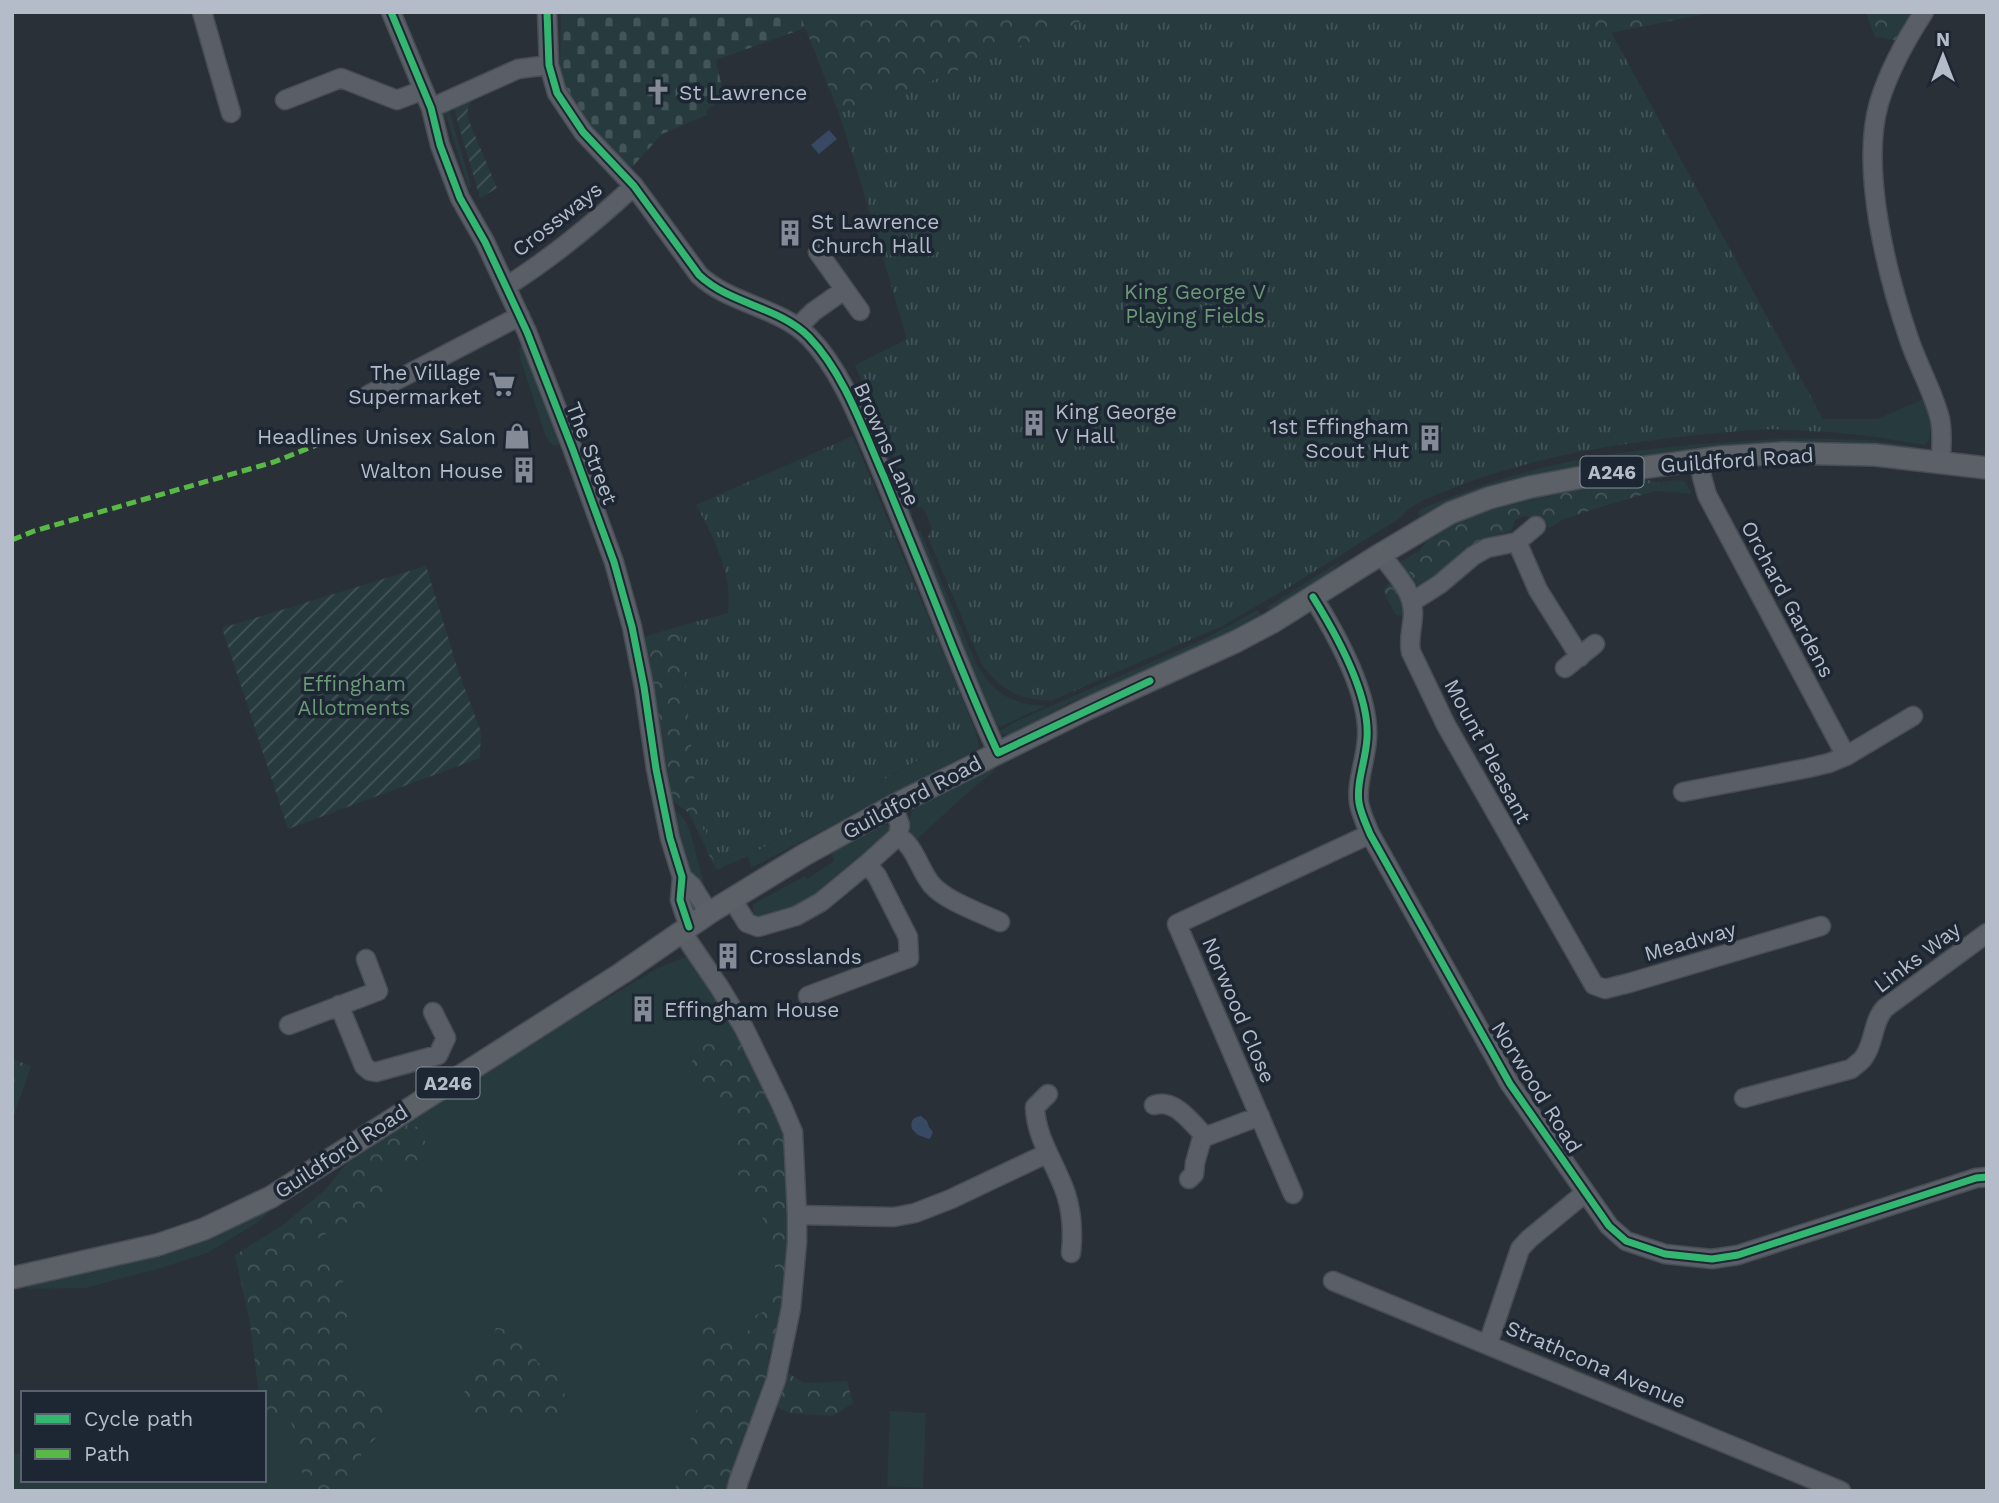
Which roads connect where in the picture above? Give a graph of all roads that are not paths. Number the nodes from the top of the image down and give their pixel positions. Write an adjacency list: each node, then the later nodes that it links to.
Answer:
1 (202, 12): 9 (street)
2 (391, 12): 6 (street, The Street)
3 (547, 12): 5 (street, Browns Lane)
4 (1924, 12): 19 (street)
5 (549, 65): 8 (street); 10 (street, Browns Lane)
6 (423, 90): 7 (street); 8 (street, The Street)
7 (285, 100)
8 (431, 108): 12 (street, The Street)
9 (231, 113)
10 (634, 186): 12 (street, Crossways); 16 (street, Browns Lane)
11 (818, 251): 13 (street)
12 (507, 286): 15 (street, The Street)
13 (844, 290): 14 (street); 16 (street)
14 (860, 311)
15 (520, 316): 17 (street); 37 (street, The Street)
16 (798, 327): 30 (street, Browns Lane)
17 (368, 395)
18 (1700, 460): 19 (main road, Guildford Road / A246); 23 (main road, Guildford Road / A246); 31 (street, Orchard Gardens)
19 (1941, 462): 20 (main road, Guildford Road / A246)
20 (1987, 468)
21 (1536, 526): 22 (street)
22 (1517, 542): 25 (street); 27 (street)
23 (1381, 554): 24 (main road, Guildford Road / A246); 25 (street)
24 (1313, 597): 30 (main road, Guildford Road / A246); 34 (street, Norwood Road)
25 (1412, 602): 45 (street, Mount Pleasant)
26 (1595, 644): 27 (street)
27 (1580, 657): 28 (street)
28 (1565, 668)
29 (1913, 716): 31 (street)
30 (998, 752): 33 (main road, Guildford Road / A246)
31 (1846, 755): 32 (street)
32 (1683, 792)
33 (893, 806): 35 (street); 38 (main road, Guildford Road / A246)
34 (1370, 834): 55 (street, Norwood Close); 60 (street, Norwood Road)
35 (898, 836): 36 (street); 40 (street)
36 (867, 864): 38 (street); 46 (street)
37 (682, 877): 39 (street, The Street); 42 (street, The Street)
38 (732, 898): 39 (main road, Guildford Road / A246)
39 (709, 913): 42 (main road, Guildford Road / A246)
40 (1000, 922)
41 (1821, 926): 45 (street, Meadway)
42 (685, 930): 51 (main road, Guildford Road / A246); 62 (street)
43 (1987, 933): 53 (street, Links Way)
44 (366, 959): 47 (street)
45 (1582, 965)
46 (808, 996)
47 (339, 1005): 49 (street); 50 (street)
48 (433, 1012): 50 (street)
49 (289, 1025)
50 (438, 1055): 51 (street)
51 (454, 1079): 64 (main road, Guildford Road / A246)
52 (1048, 1094): 57 (street)
53 (1744, 1098)
54 (1154, 1105): 56 (street)
55 (1260, 1116): 56 (street); 61 (street, Norwood Close)
56 (1206, 1137): 59 (street)
57 (1048, 1153): 62 (street); 63 (street)
58 (1987, 1177): 60 (street, Norwood Road)
59 (1189, 1179)
60 (1585, 1193): 66 (street)
61 (1293, 1194)
62 (797, 1215): 67 (street)
63 (1071, 1253)
64 (12, 1278)
65 (1333, 1281): 66 (street, Strathcona Avenue)
66 (1488, 1344): 68 (street, Strathcona Avenue)
67 (736, 1491)
68 (1840, 1491)

